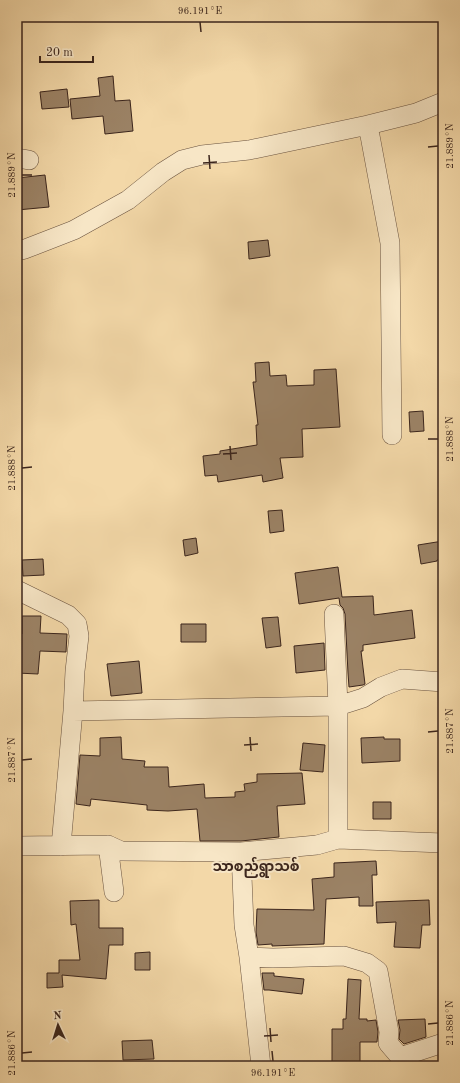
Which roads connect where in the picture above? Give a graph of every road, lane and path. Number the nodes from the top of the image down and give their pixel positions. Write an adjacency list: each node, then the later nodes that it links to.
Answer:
1 (443, 102): 2 (street)
2 (368, 126): 3 (street); 4 (street)
3 (17, 251)
4 (392, 435)
5 (17, 590): 9 (street)
6 (334, 614): 8 (street)
7 (443, 682): 8 (street)
8 (338, 706): 9 (street); 10 (street)
9 (73, 711): 14 (street)
10 (338, 840): 11 (street); 15 (street)
11 (443, 843)
12 (108, 845): 14 (street); 15 (street); 16 (street)
13 (17, 846): 14 (street)
14 (61, 846)
15 (241, 852): 17 (street)
16 (114, 892)
17 (249, 957): 18 (street); 19 (street)
18 (443, 1043)
19 (261, 1066)

